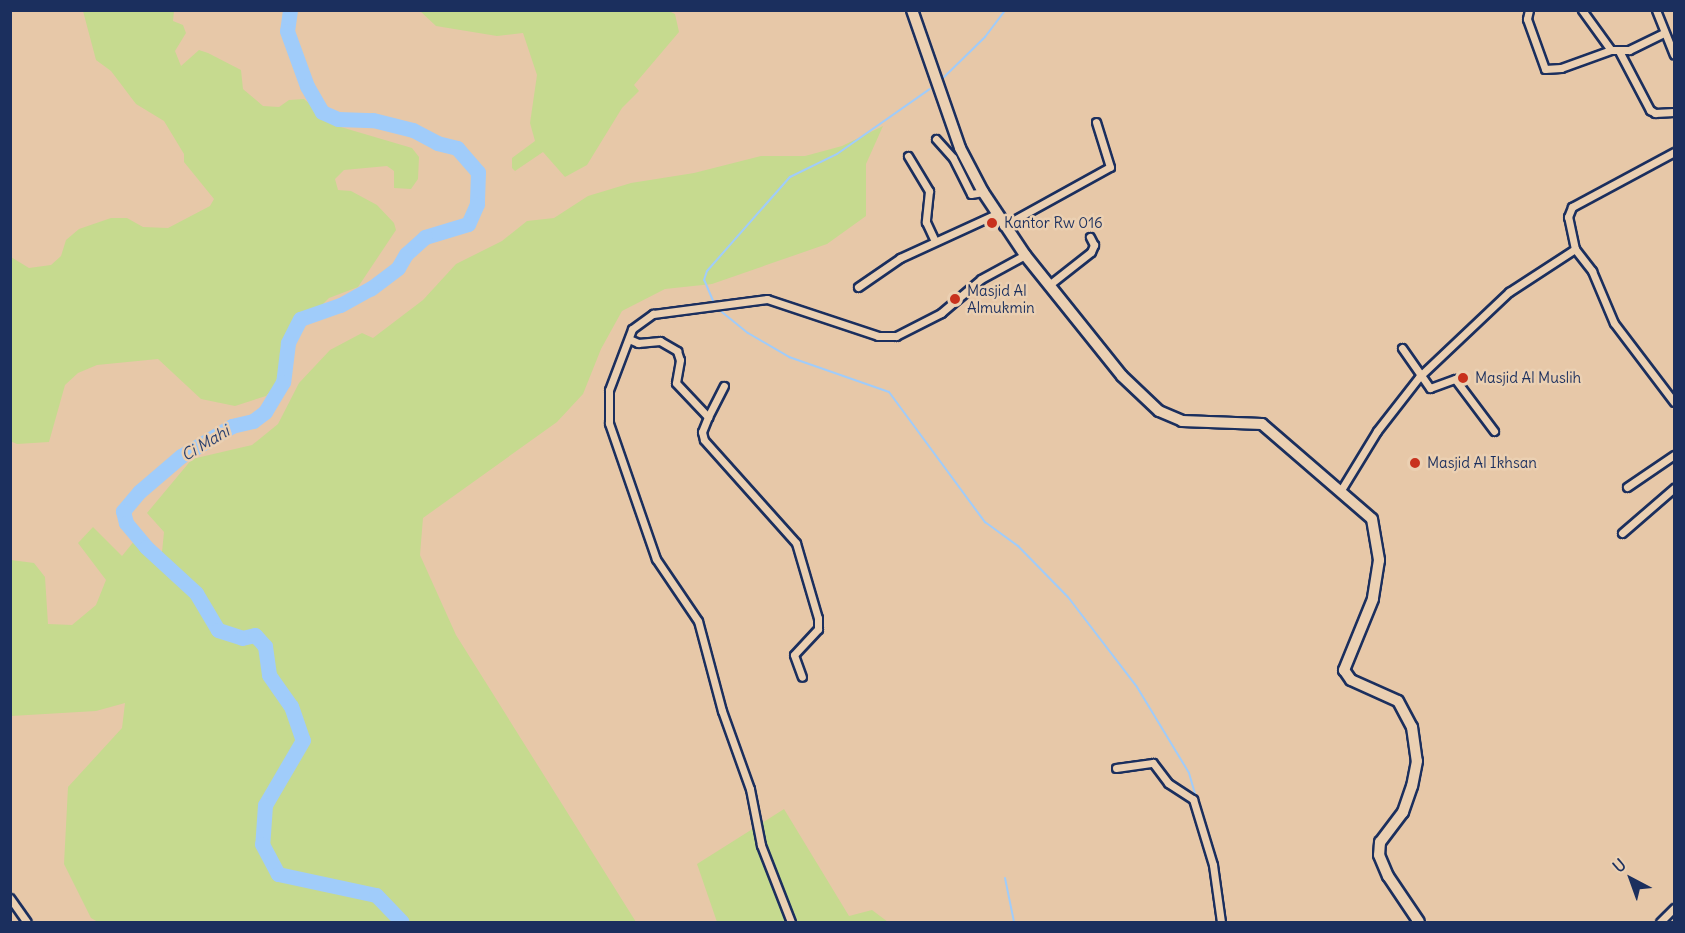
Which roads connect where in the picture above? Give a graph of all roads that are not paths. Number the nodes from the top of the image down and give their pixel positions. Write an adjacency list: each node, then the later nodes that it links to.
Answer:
1 (912, 10): 16 (main road)
2 (1522, 10): 6 (street)
3 (1530, 10): 6 (street)
4 (1582, 10): 8 (street)
5 (1656, 10): 7 (street)
6 (1527, 19): 8 (street)
7 (1664, 33): 9 (street); 10 (street)
8 (1611, 50): 9 (street)
9 (1619, 51): 11 (street)
10 (1674, 55)
11 (1674, 112)
12 (1096, 122): 18 (street)
13 (936, 139): 16 (street)
14 (1674, 152): 21 (street)
15 (908, 156): 20 (street)
16 (983, 192): 17 (main road)
17 (996, 214): 18 (main road); 20 (street)
18 (1003, 226): 22 (main road)
19 (1090, 237): 23 (street)
20 (935, 241): 24 (street)
21 (1575, 249): 27 (street); 29 (street)
22 (1025, 255): 23 (main road); 25 (street)
23 (1049, 285): 35 (main road)
24 (858, 287)
25 (629, 339): 30 (street); 42 (street)
26 (1402, 348): 27 (street)
27 (1419, 377): 31 (street); 35 (street)
28 (724, 386): 30 (street)
29 (1674, 402)
30 (708, 417): 37 (street)
31 (1494, 431)
32 (1674, 455): 33 (street)
33 (1627, 487)
34 (1674, 488): 36 (street)
35 (1341, 490): 44 (main road)
36 (1622, 533)
37 (802, 677)
38 (1116, 768): 43 (street)
39 (10, 898): 41 (street)
40 (1674, 908): 45 (street)
41 (27, 922)
42 (791, 922)
43 (1221, 922)
44 (1419, 922)
45 (1660, 922)

